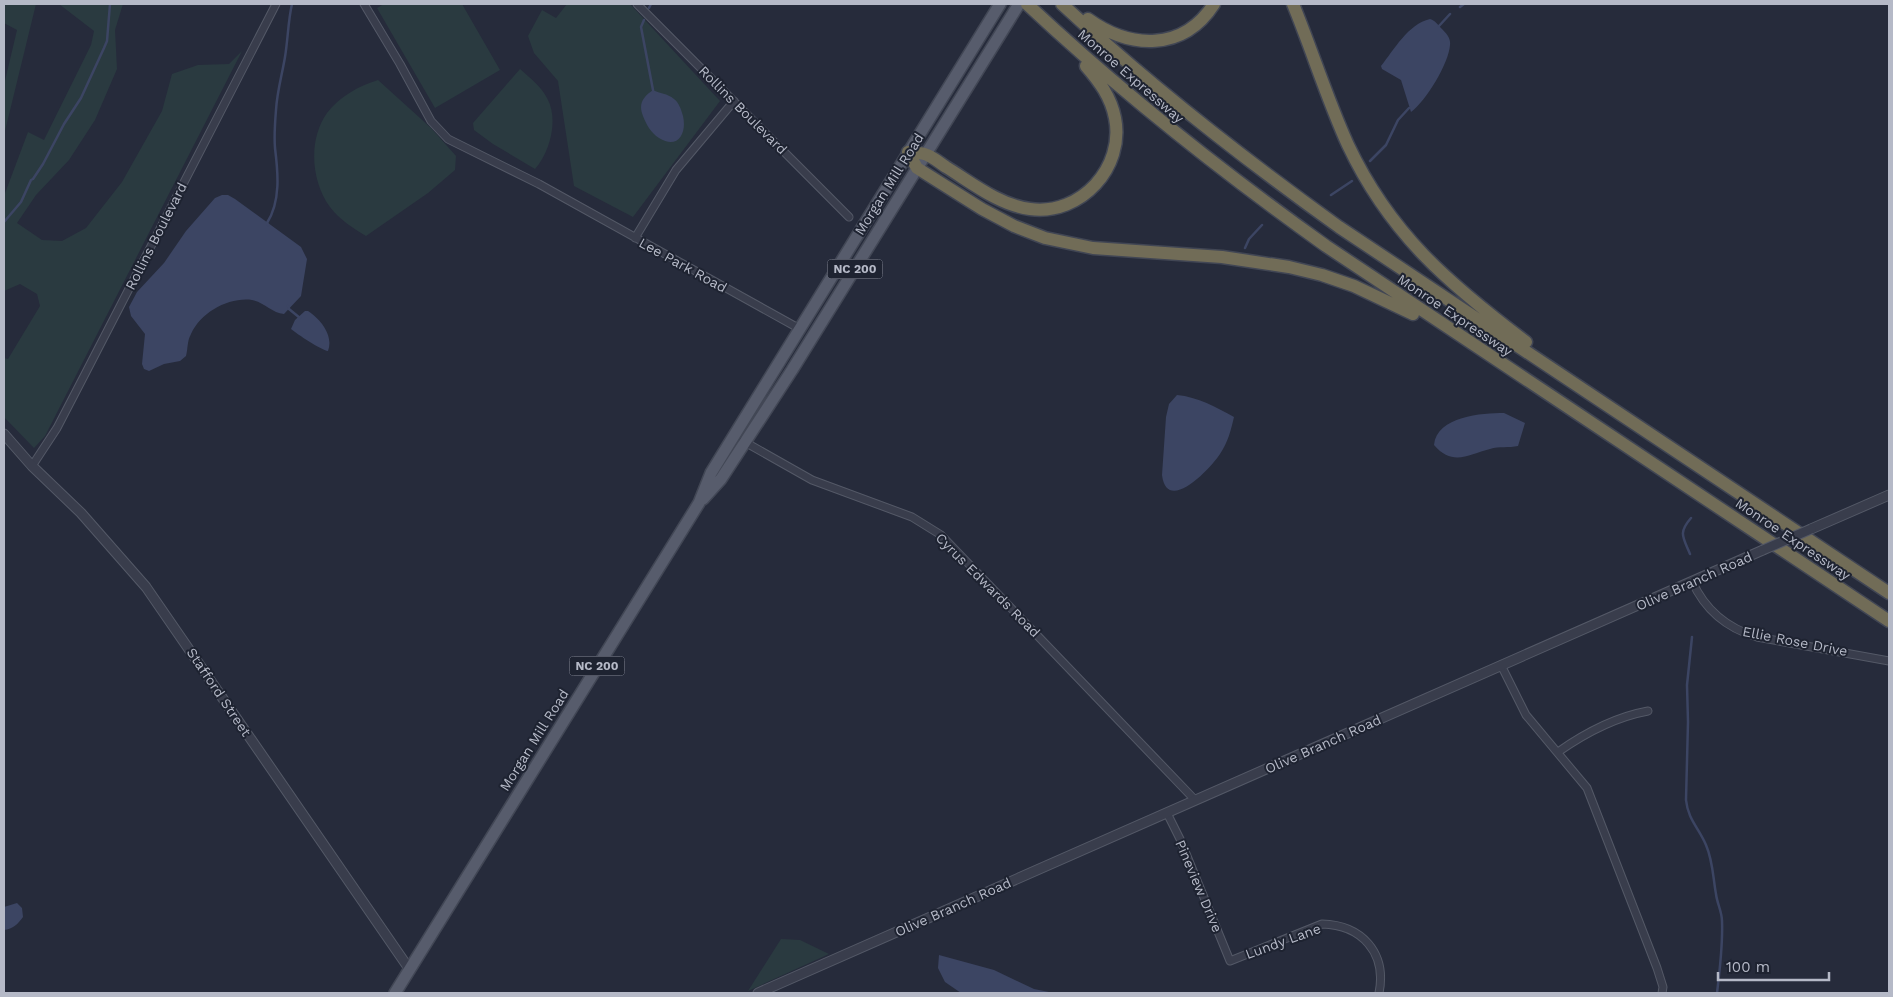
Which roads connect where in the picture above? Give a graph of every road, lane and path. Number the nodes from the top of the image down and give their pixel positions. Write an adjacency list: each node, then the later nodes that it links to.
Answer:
1 (276, 4): 24 (street, Rollins Boulevard)
2 (364, 4): 17 (street, Lee Park Road)
3 (637, 4): 12 (street, Rollins Boulevard)
4 (1000, 4): 13 (main road, Morgan Mill Road / NC 200)
5 (1027, 4): 11 (highway, Monroe Expressway)
6 (1062, 4): 20 (highway, Monroe Expressway)
7 (1067, 4): 8 (highway)
8 (1214, 4)
9 (1293, 4): 20 (highway)
10 (1017, 7): 14 (main road, Morgan Mill Road / NC 200)
11 (1047, 23): 14 (highway); 19 (highway, Monroe Expressway)
12 (734, 100): 16 (street, Rollins Boulevard); 17 (street)
13 (908, 152): 14 (highway); 15 (highway); 18 (main road, Morgan Mill Road / NC 200)
14 (926, 154): 15 (main road, Morgan Mill Road / NC 200)
15 (917, 168): 19 (highway); 23 (main road, Morgan Mill Road / NC 200)
16 (849, 217)
17 (635, 238): 18 (street, Lee Park Road)
18 (800, 329): 22 (main road, Morgan Mill Road / NC 200)
19 (1487, 354): 29 (highway, Monroe Expressway)
20 (1630, 420): 28 (highway, Monroe Expressway)
21 (4, 434): 24 (street, Stafford Street)
22 (734, 436): 23 (street, Cyrus Edwards Road); 26 (main road, Morgan Mill Road / NC 200)
23 (745, 442): 26 (main road, Morgan Mill Road / NC 200); 34 (street, Cyrus Edwards Road)
24 (32, 466): 37 (street, Stafford Street)
25 (1889, 495): 27 (street, Olive Branch Road, bridge)
26 (698, 503): 37 (main road, Morgan Mill Road / NC 200)
27 (1692, 582): 30 (street, Ellie Rose Drive); 31 (street, Olive Branch Road)
28 (1889, 593)
29 (1889, 621)
30 (1889, 661)
31 (1501, 665): 33 (street); 34 (street, Olive Branch Road)
32 (1648, 711): 33 (street)
33 (1558, 752): 41 (street)
34 (1195, 800): 35 (street, Olive Branch Road)
35 (1167, 813): 36 (street, Pineview Drive); 39 (street, Olive Branch Road)
36 (1230, 961): 40 (street, Lundy Lane)
37 (410, 970): 38 (main road, Morgan Mill Road / NC 200)
38 (395, 993)
39 (758, 993)
40 (1379, 993)
41 (1662, 993)

